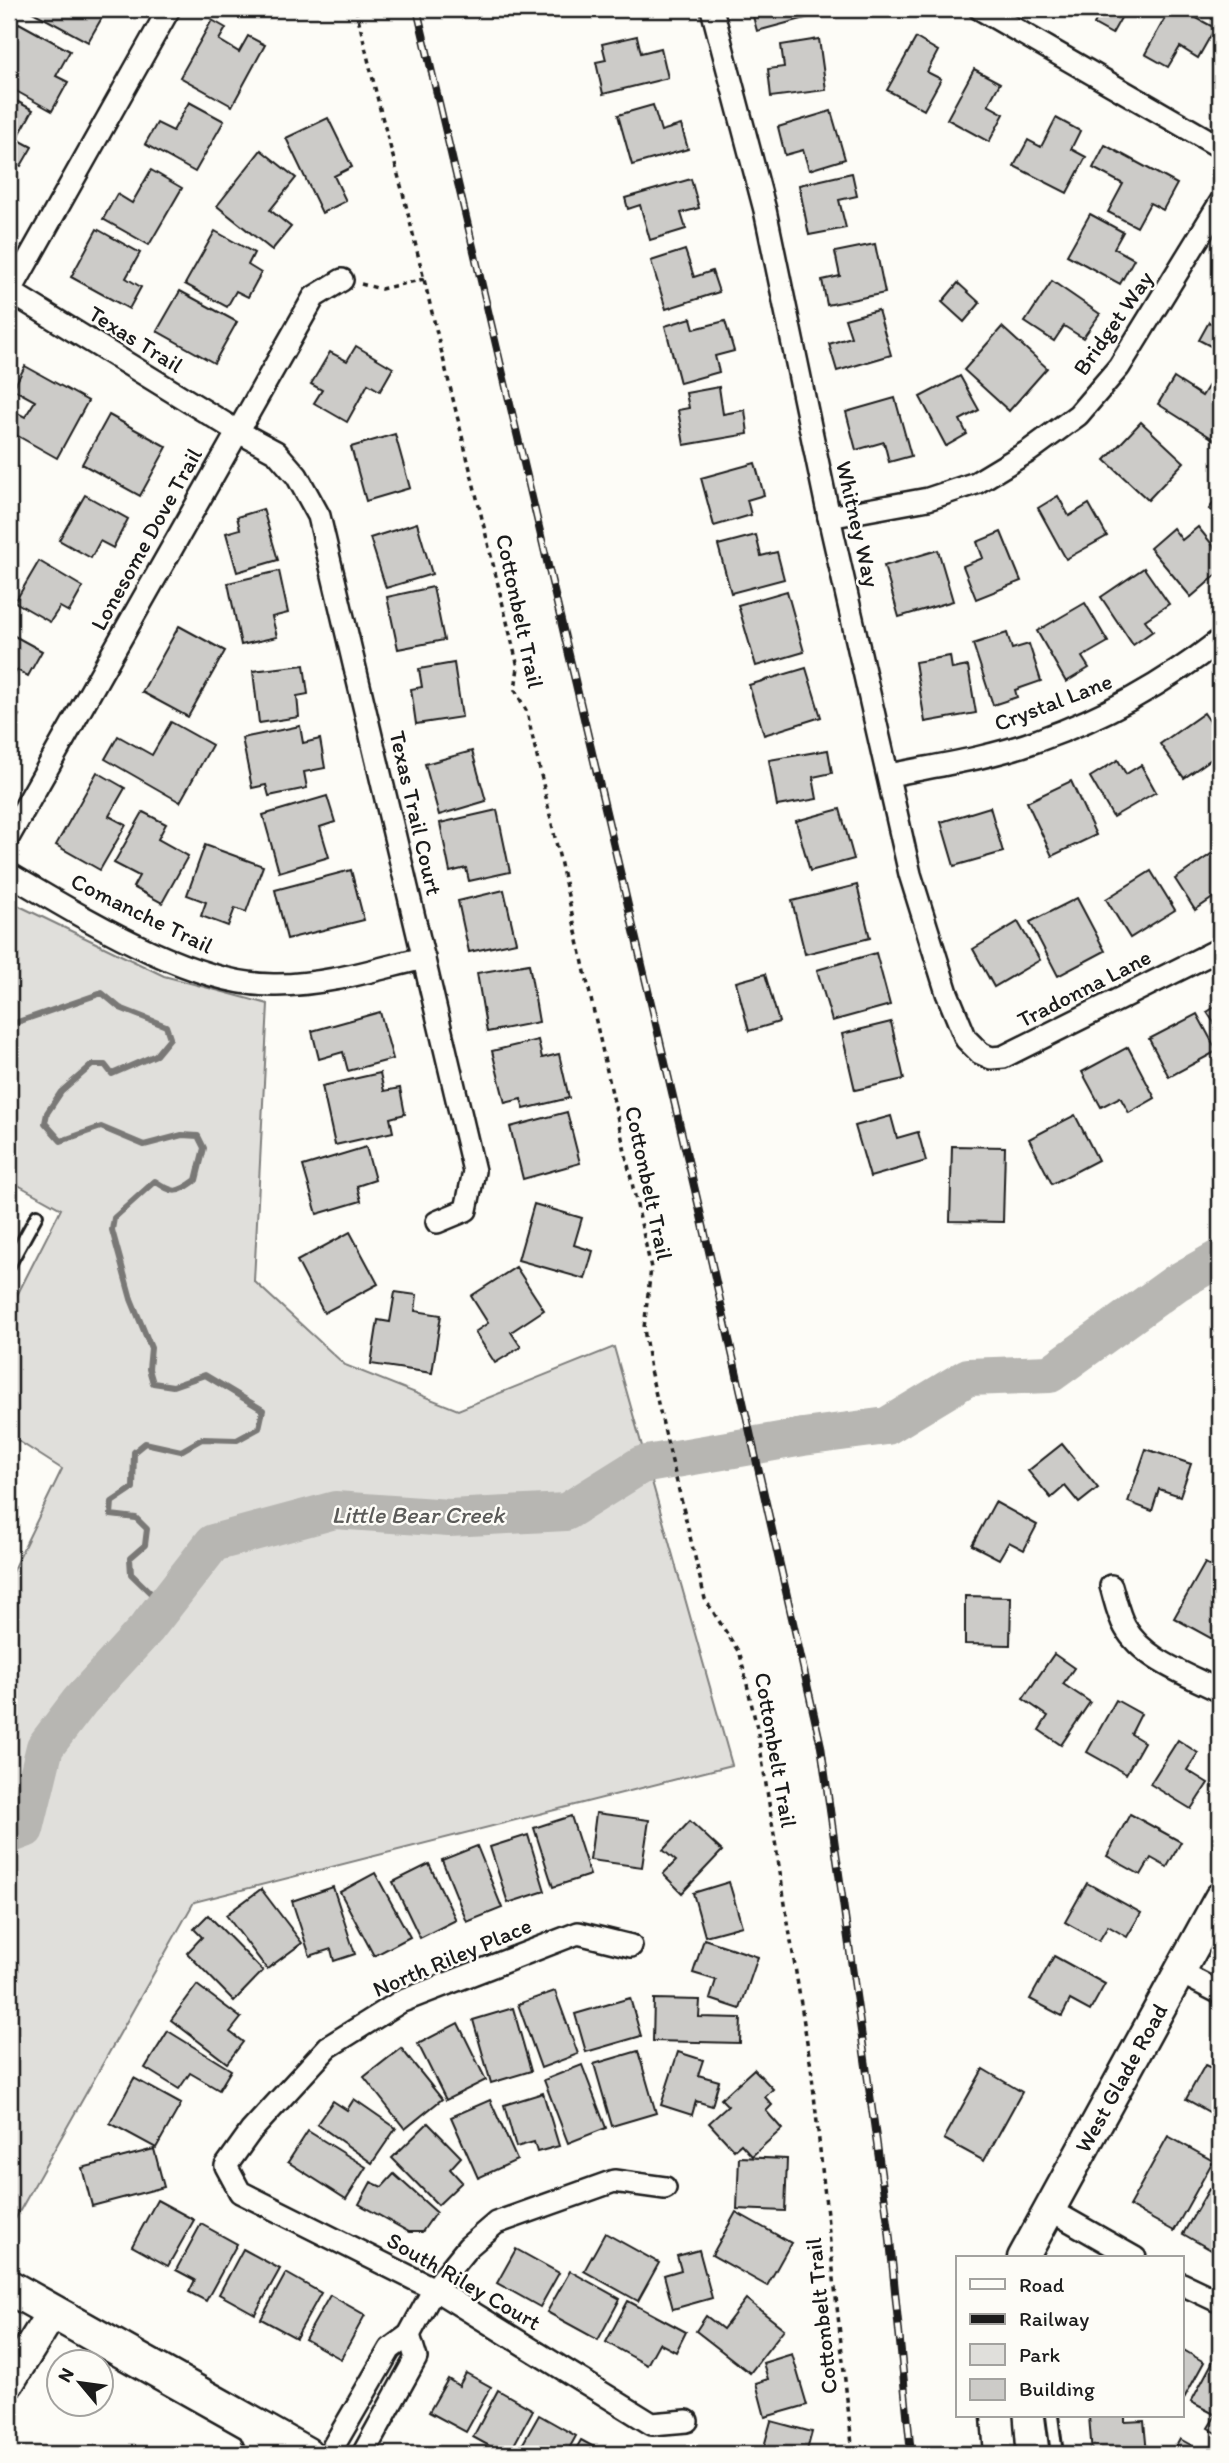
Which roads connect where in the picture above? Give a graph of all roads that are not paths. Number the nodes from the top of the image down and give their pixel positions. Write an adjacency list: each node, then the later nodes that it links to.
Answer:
1 (169, 9): 7 (street)
2 (712, 9): 9 (street, Whitney Way)
3 (980, 9): 4 (street)
4 (1220, 147)
5 (1220, 203): 9 (street, Bridget Way)
6 (342, 280): 8 (street, Lonesome Dove Trail)
7 (9, 292): 8 (street, Texas Trail)
8 (237, 431): 12 (street, Lonesome Dove Trail); 15 (street, Texas Trail Court)
9 (829, 517): 11 (street, Whitney Way)
10 (1220, 640): 11 (street, Crystal Lane)
11 (889, 775): 16 (street, Whitney Way)
12 (9, 836)
13 (9, 874): 15 (street, Comanche Trail)
14 (1220, 949): 16 (street, Tradonna Lane)
15 (424, 958): 18 (street, Texas Trail Court)
16 (971, 1044)
17 (37, 1215): 19 (lane)
18 (437, 1222)
19 (9, 1266)
20 (1111, 1586): 21 (street)
21 (1220, 1691)
22 (1220, 1898): 24 (main road, West Glade Road)
23 (631, 1946): 26 (street, North Riley Place)
24 (1179, 1972): 25 (street); 28 (main road, West Glade Road)
25 (1220, 1993)
26 (226, 2165): 33 (street, South Riley Court)
27 (665, 2188): 33 (street)
28 (1049, 2209): 29 (main road, West Glade Road); 30 (street)
29 (1024, 2256)
30 (1131, 2256)
31 (1184, 2285): 34 (street)
32 (9, 2287): 35 (main road)
33 (434, 2289): 36 (street); 41 (street, South Riley Court)
34 (1220, 2302)
35 (53, 2311): 37 (main road); 40 (main road)
36 (409, 2335): 44 (street); 45 (street)
37 (9, 2382)
38 (997, 2418): 46 (main road)
39 (1052, 2418): 47 (lane)
40 (246, 2421): 42 (street); 43 (main road)
41 (687, 2421)
42 (261, 2454)
43 (306, 2454)
44 (329, 2454)
45 (363, 2454)
46 (1000, 2454)
47 (1057, 2454)

